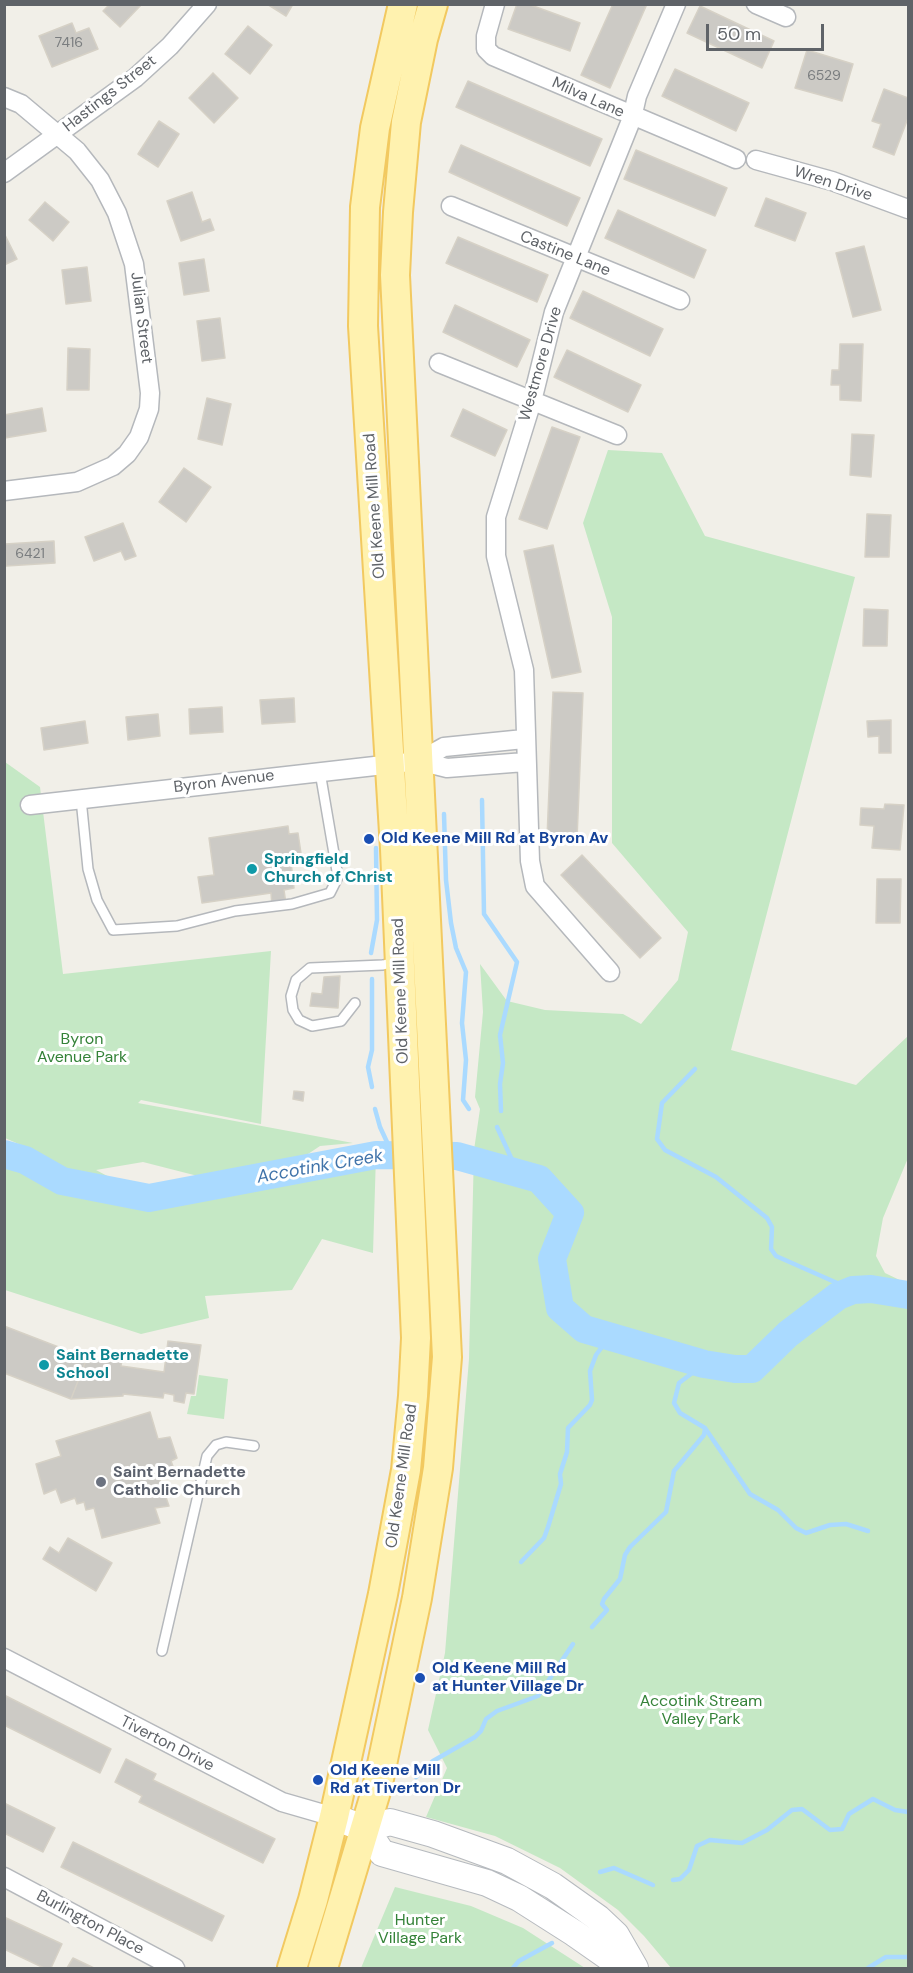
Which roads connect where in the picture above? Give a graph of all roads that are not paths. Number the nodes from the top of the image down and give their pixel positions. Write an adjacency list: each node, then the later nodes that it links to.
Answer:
1 (207, 4): 10 (street, Hastings Street)
2 (403, 4): 25 (main road, Old Keene Mill Road)
3 (433, 4): 23 (main road, Old Keene Mill Road)
4 (495, 4): 9 (street, Milva Lane)
5 (676, 4): 9 (street, Westmore Drive)
6 (756, 4): 7 (street)
7 (786, 17)
8 (4, 97): 10 (street, Julian Street)
9 (632, 118): 11 (street, Milva Lane); 16 (street, Westmore Drive)
10 (57, 135): 13 (street, Hastings Street); 21 (street, Julian Street)
11 (736, 159)
12 (756, 160): 15 (street, Wren Drive)
13 (4, 173)
14 (451, 206): 16 (street, Castine Lane)
15 (909, 209)
16 (575, 258): 17 (street, Castine Lane); 19 (street, Westmore Drive)
17 (680, 300)
18 (440, 363): 19 (street)
19 (532, 401): 20 (street); 22 (street, Westmore Drive)
20 (617, 435)
21 (4, 491)
22 (524, 739): 23 (street); 24 (street, Westmore Drive)
23 (419, 761): 24 (street); 25 (street, Byron Avenue); 36 (main road, Old Keene Mill Road)
24 (525, 762): 30 (street, Westmore Drive)
25 (388, 765): 26 (street, Byron Avenue); 29 (main road, Old Keene Mill Road)
26 (320, 772): 27 (street, Byron Avenue); 27 (lane)
27 (81, 799): 28 (street, Byron Avenue)
28 (30, 805)
29 (400, 960): 31 (lane); 35 (main road, Old Keene Mill Road)
30 (610, 972)
31 (355, 1003)
32 (254, 1446): 33 (lane)
33 (162, 1651)
34 (4, 1658): 35 (street, Tiverton Drive)
35 (334, 1817): 36 (street); 39 (main road, Old Keene Mill Road)
36 (366, 1829): 40 (main road, Old Keene Mill Road); 41 (street); 42 (street)
37 (4, 1877): 38 (street, Burlington Place)
38 (175, 1968)
39 (292, 1968)
40 (323, 1968)
41 (624, 1968)
42 (635, 1968)

